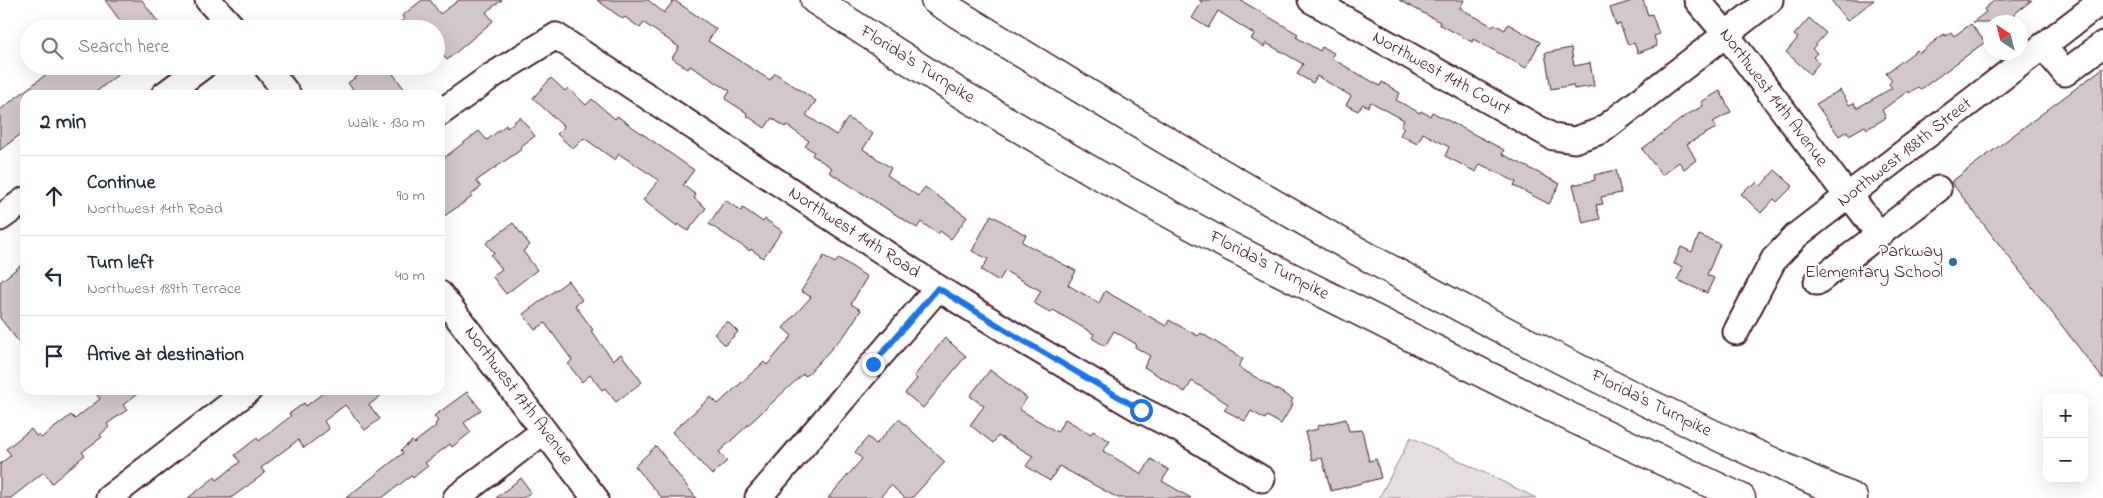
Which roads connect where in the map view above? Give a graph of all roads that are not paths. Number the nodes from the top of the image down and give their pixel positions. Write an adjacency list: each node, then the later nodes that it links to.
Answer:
1 (208, 0): 8 (street)
2 (815, 0): 33 (highway, Florida's Turnpike)
3 (935, 0): 34 (highway, Florida's Turnpike)
4 (1311, 0): 9 (street, Northwest 14th Court)
5 (1697, 0): 9 (street, Northwest 14th Avenue)
6 (1770, 0): 9 (street)
7 (2103, 0): 11 (street, Northwest 188th Street)
8 (226, 20)
9 (1726, 34): 18 (street, Northwest 14th Avenue)
10 (2103, 44): 11 (street)
11 (2043, 46): 18 (street, Northwest 188th Street)
12 (190, 75): 14 (street)
13 (273, 75): 15 (street)
14 (171, 90)
15 (284, 90)
16 (445, 109): 23 (street, Northwest 14th Road)
17 (1938, 189): 21 (street)
18 (1849, 197): 21 (street, Northwest 14th Avenue); 25 (street, Northwest 188th Street)
19 (20, 204): 20 (street)
20 (0, 218)
21 (1879, 234): 22 (street)
22 (1817, 282)
23 (938, 288): 28 (street, Northwest 14th Road); 32 (street)
24 (445, 301): 27 (street, Northwest 17th Avenue)
25 (1736, 332)
26 (243, 395): 29 (street)
27 (544, 431): 30 (street); 31 (street, Northwest 17th Avenue)
28 (1262, 480)
29 (109, 498)
30 (456, 498)
31 (595, 498)
32 (758, 498)
33 (1741, 498)
34 (1853, 498)

